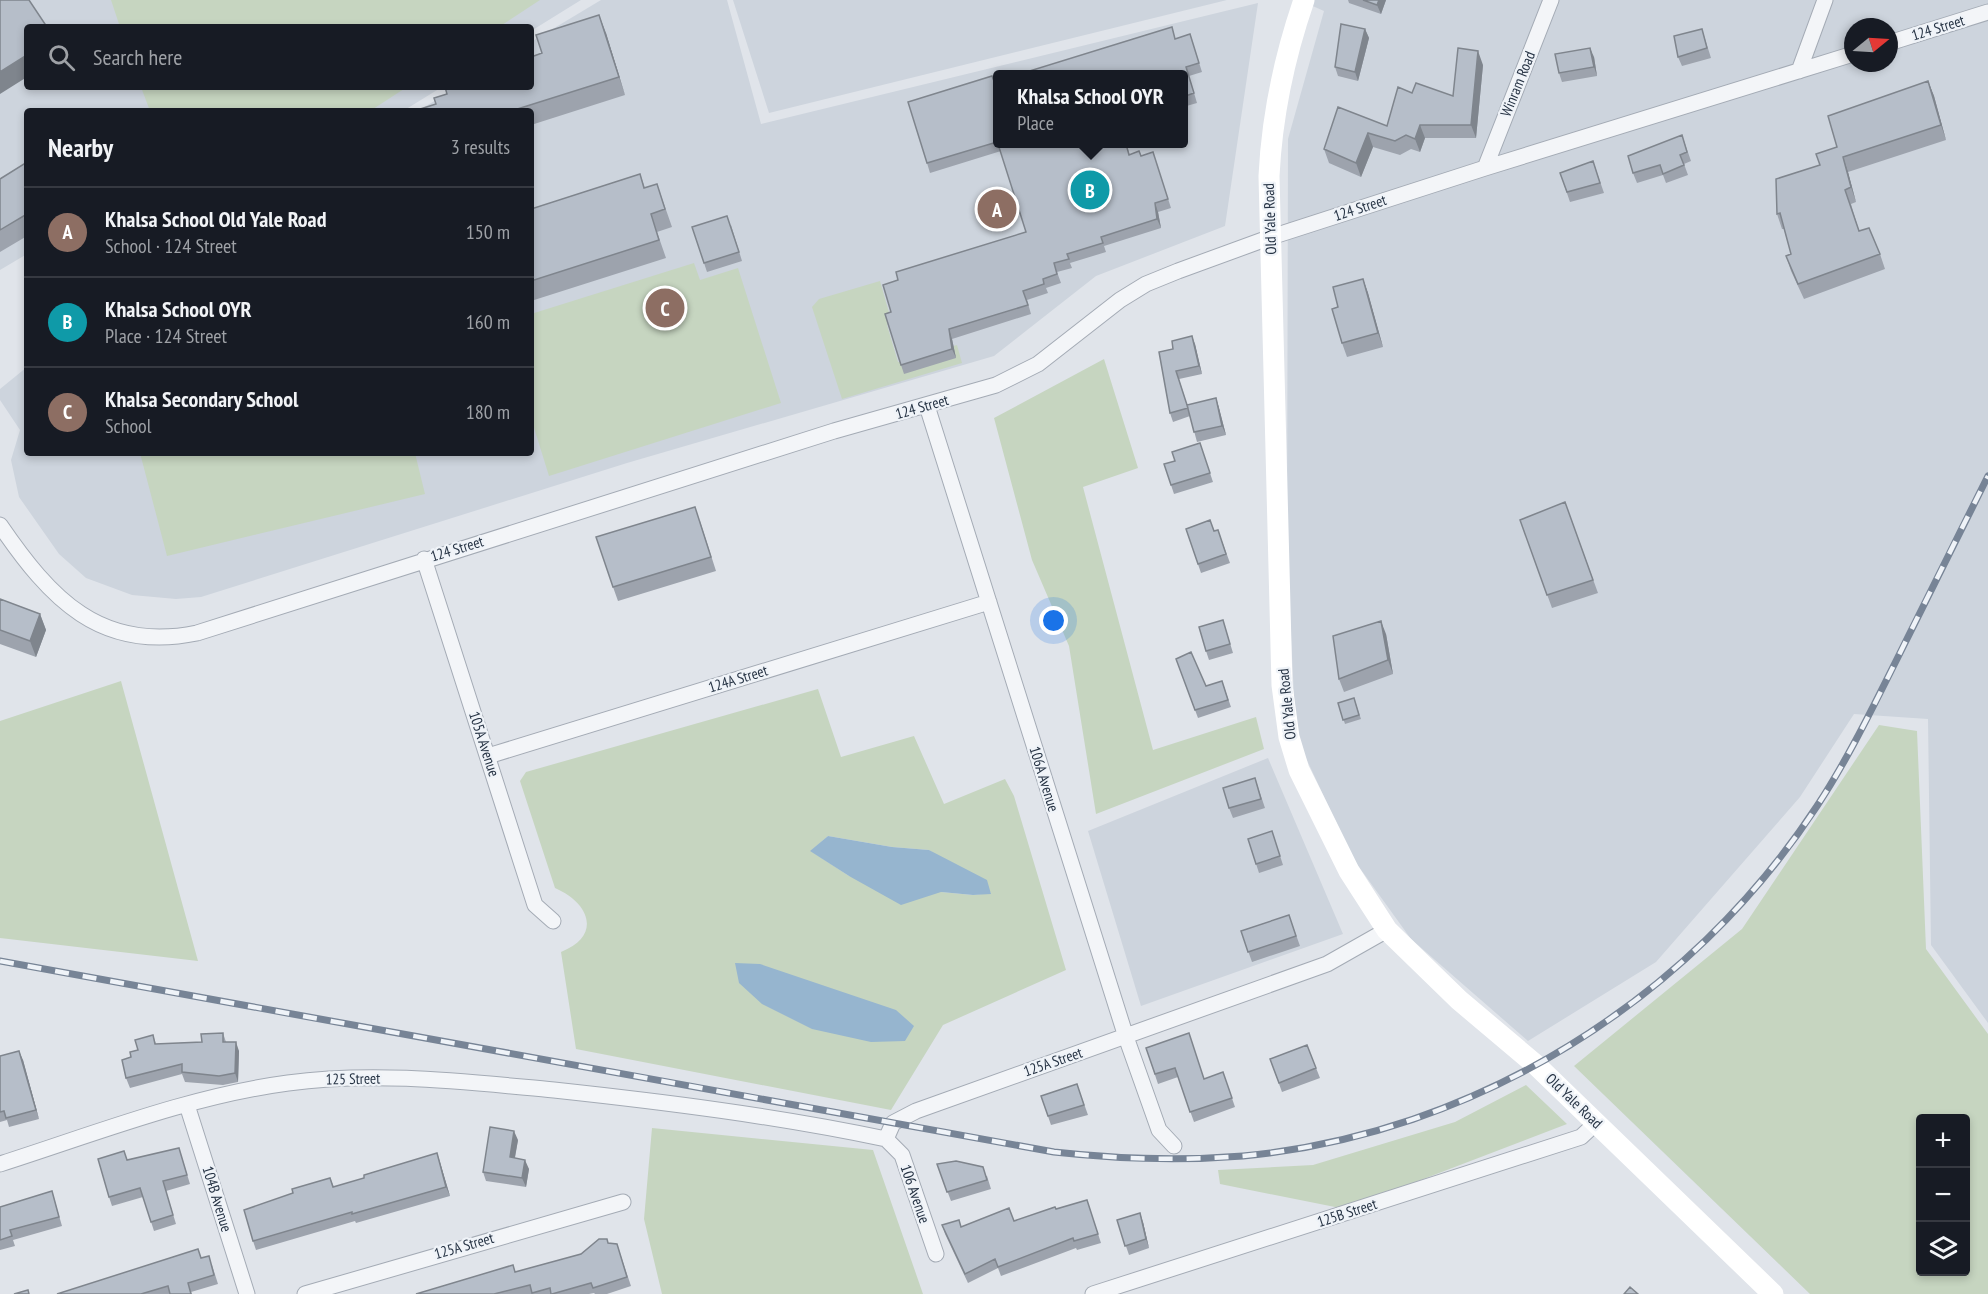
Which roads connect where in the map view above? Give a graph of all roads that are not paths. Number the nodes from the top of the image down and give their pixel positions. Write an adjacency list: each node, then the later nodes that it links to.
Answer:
1 (1304, 0): 9 (main road, Old Yale Road)
2 (1551, 0): 8 (street, Winram Road)
3 (1825, 0): 7 (street)
4 (1988, 12): 5 (street, 124 Street)
5 (1898, 40)
6 (1844, 57): 7 (street, 124 Street)
7 (1799, 71): 8 (street, 124 Street)
8 (1485, 168): 9 (street, 124 Street)
9 (1271, 237): 10 (street, 124 Street); 16 (main road, Old Yale Road)
10 (927, 406): 12 (street, 124 Street); 13 (street, 106A Avenue)
11 (0, 525): 12 (street, 124 Street)
12 (424, 559): 14 (street, 105A Avenue)
13 (989, 602): 14 (street, 124A Street); 17 (street, 106A Avenue)
14 (488, 756): 15 (street, 105A Avenue)
15 (553, 921)
16 (1388, 930): 17 (street, 125A Street); 19 (main road, Old Yale Road)
17 (1126, 1037): 20 (street, 125A Street); 21 (street, 106A Avenue)
18 (187, 1105): 20 (street, 125 Street); 22 (street, 125 Street); 25 (street, 104B Avenue)
19 (1596, 1123): 27 (street, 125B Street); 28 (main road, Old Yale Road)
20 (886, 1139): 24 (street, 106 Avenue)
21 (1174, 1146)
22 (0, 1164)
23 (623, 1202): 26 (street, 125A Street)
24 (936, 1254)
25 (247, 1294)
26 (305, 1294)
27 (1093, 1294)
28 (1773, 1294)

